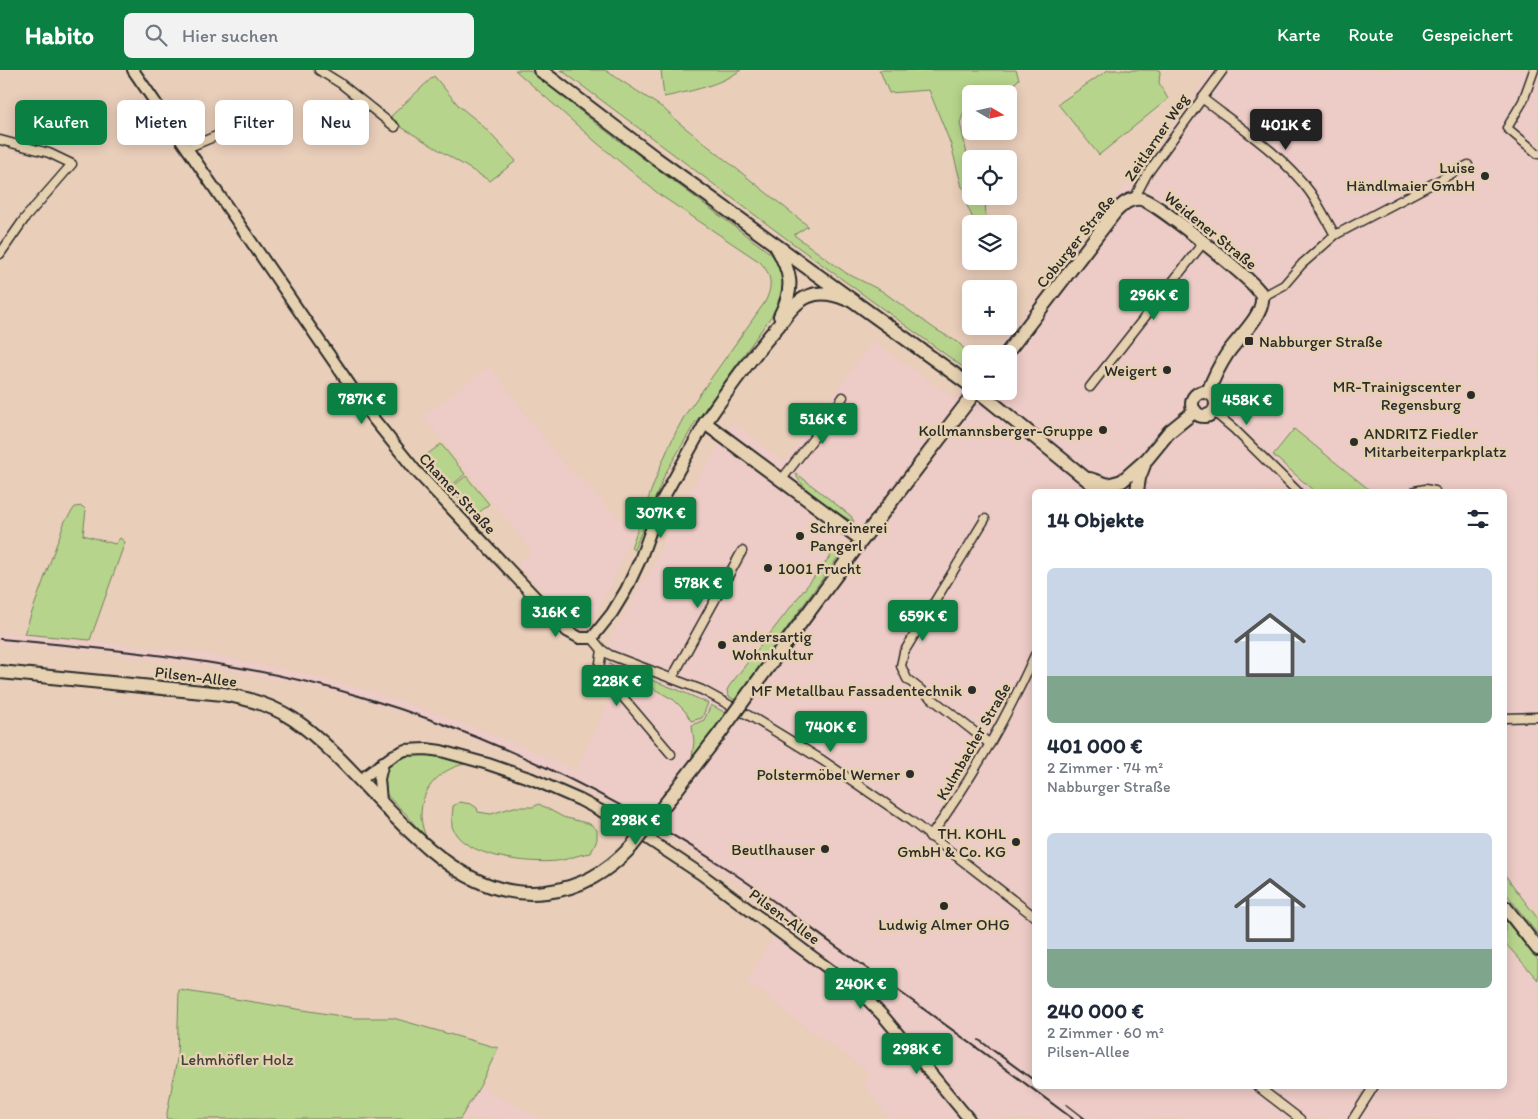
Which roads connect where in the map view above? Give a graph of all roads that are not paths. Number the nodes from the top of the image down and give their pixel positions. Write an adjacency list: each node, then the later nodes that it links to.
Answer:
1 (133, 70): 10 (street, Chamer Straße)
2 (319, 70): 7 (street)
3 (540, 70): 15 (main road)
4 (1223, 70): 6 (street, Zeitlarner Weg)
5 (1534, 70): 11 (street)
6 (1202, 98): 13 (street, Zeitlarner Weg); 14 (street)
7 (395, 127)
8 (215, 136): 10 (street)
9 (0, 140): 17 (street)
10 (187, 148): 40 (street, Chamer Straße)
11 (1538, 154)
12 (1468, 165): 14 (street)
13 (1134, 199): 16 (main road, Weidener Straße); 21 (main road, Coburger Straße)
14 (1335, 235): 18 (street)
15 (775, 243): 19 (main road); 20 (main road)
16 (1203, 243): 18 (main road, Weidener Straße); 23 (street)
17 (0, 254)
18 (1262, 297): 24 (main road)
19 (864, 308): 20 (main road); 22 (main road)
20 (769, 336): 30 (main road)
21 (1013, 345)
22 (962, 379)
23 (1090, 387)
24 (1208, 392): 28 (main road); 29 (main road)
25 (843, 397): 33 (street)
26 (970, 400): 38 (main road)
27 (989, 400): 32 (main road)
28 (1195, 411): 29 (main road); 31 (main road)
29 (1214, 412): 36 (street)
30 (705, 422): 33 (main road); 40 (street)
31 (1147, 459): 32 (main road); 35 (main road)
32 (1083, 476): 34 (main road)
33 (782, 479): 38 (main road)
34 (1099, 489)
35 (1137, 489)
36 (1295, 489)
37 (985, 518): 47 (street)
38 (862, 540): 51 (main road, Pilsen-Allee, bridge)
39 (742, 551): 44 (street)
40 (592, 638): 41 (street)
41 (602, 650): 44 (street); 48 (street)
42 (1032, 660): 47 (street, Kulmbacher Straße)
43 (0, 672): 50 (main road, Pilsen-Allee)
44 (672, 678): 52 (street)
45 (1507, 718): 46 (street)
46 (1538, 718)
47 (990, 744): 52 (street, Kulmbacher Straße)
48 (671, 754)
49 (383, 762): 50 (street, Pilsen-Allee); 51 (street); 58 (street, Pilsen-Allee)
50 (360, 780): 51 (main road, Pilsen-Allee)
51 (381, 801)
52 (930, 838): 54 (street)
53 (1507, 910): 55 (main road)
54 (1032, 915)
55 (1538, 949)
56 (1261, 1089): 59 (street)
57 (1372, 1089): 60 (street)
58 (969, 1119)
59 (1300, 1119)
60 (1353, 1119)

